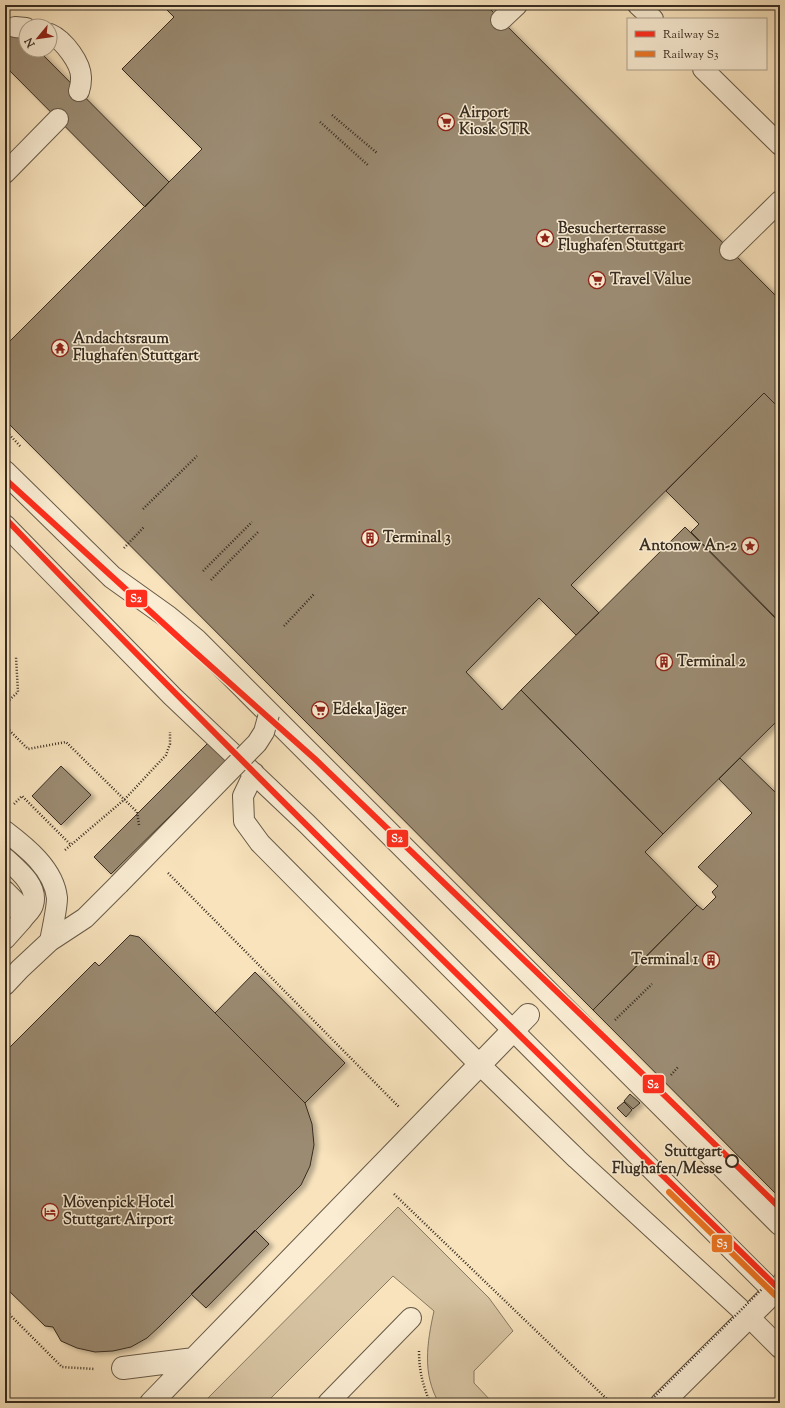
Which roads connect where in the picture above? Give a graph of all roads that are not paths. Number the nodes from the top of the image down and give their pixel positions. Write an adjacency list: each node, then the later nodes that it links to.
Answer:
1 (517, 5): 4 (lane)
2 (638, 5): 3 (lane)
3 (651, 18)
4 (501, 20)
5 (58, 40): 7 (lane)
6 (704, 70): 9 (lane)
7 (79, 92)
8 (58, 119): 10 (lane)
9 (780, 145)
10 (5, 172)
11 (780, 201): 12 (lane)
12 (730, 250)
13 (5, 472): 15 (street)
14 (5, 525): 16 (lane)
15 (269, 714): 22 (lane, bridge); 27 (street)
16 (254, 773): 25 (lane); 26 (lane)
17 (8, 835): 22 (lane)
18 (5, 858): 20 (lane)
19 (5, 890): 20 (lane)
20 (22, 920): 21 (lane)
21 (5, 939)
22 (50, 941): 23 (lane)
23 (5, 985)
24 (528, 1016): 25 (street)
25 (514, 1031): 26 (street); 28 (lane)
26 (480, 1065): 29 (lane); 32 (street)
27 (780, 1224)
28 (778, 1292): 29 (street)
29 (749, 1317): 31 (lane); 36 (street)
30 (411, 1318): 35 (lane)
31 (780, 1348)
32 (194, 1359): 33 (street); 34 (street)
33 (123, 1368)
34 (151, 1403)
35 (328, 1403)
36 (662, 1403)

